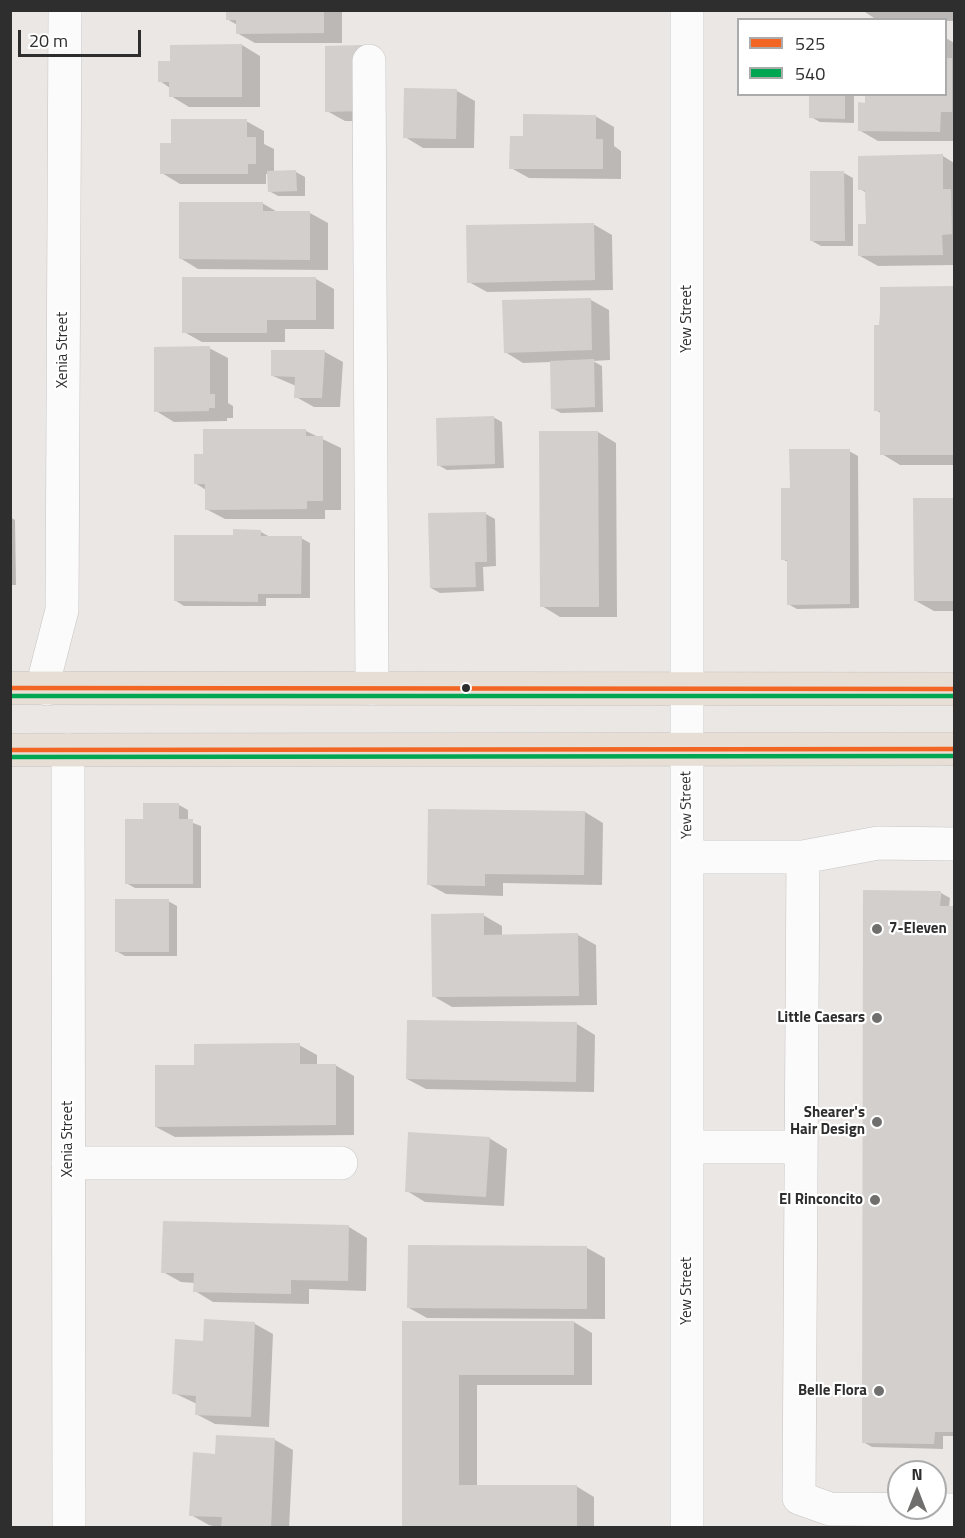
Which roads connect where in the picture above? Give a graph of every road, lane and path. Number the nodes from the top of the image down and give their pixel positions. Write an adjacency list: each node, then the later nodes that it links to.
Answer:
1 (65, 10): 5 (street, Xenia Street)
2 (687, 10): 7 (street, Yew Street)
3 (369, 61): 6 (street)
4 (10, 688): 5 (main road)
5 (47, 688): 6 (main road)
6 (372, 688): 7 (main road)
7 (687, 689): 8 (main road); 12 (street, Yew Street)
8 (954, 689)
9 (954, 749): 12 (main road)
10 (10, 750): 11 (main road)
11 (68, 750): 12 (main road); 18 (street, Xenia Street)
12 (687, 750): 14 (street, Yew Street)
13 (954, 844): 15 (street)
14 (688, 856): 15 (street); 16 (street, Yew Street)
15 (803, 857): 17 (street)
16 (687, 1147): 17 (street); 23 (street, Yew Street)
17 (801, 1147): 21 (street)
18 (68, 1163): 19 (street); 22 (street, Xenia Street)
19 (341, 1163)
20 (954, 1510): 21 (street)
21 (830, 1518)
22 (69, 1527)
23 (687, 1527)

